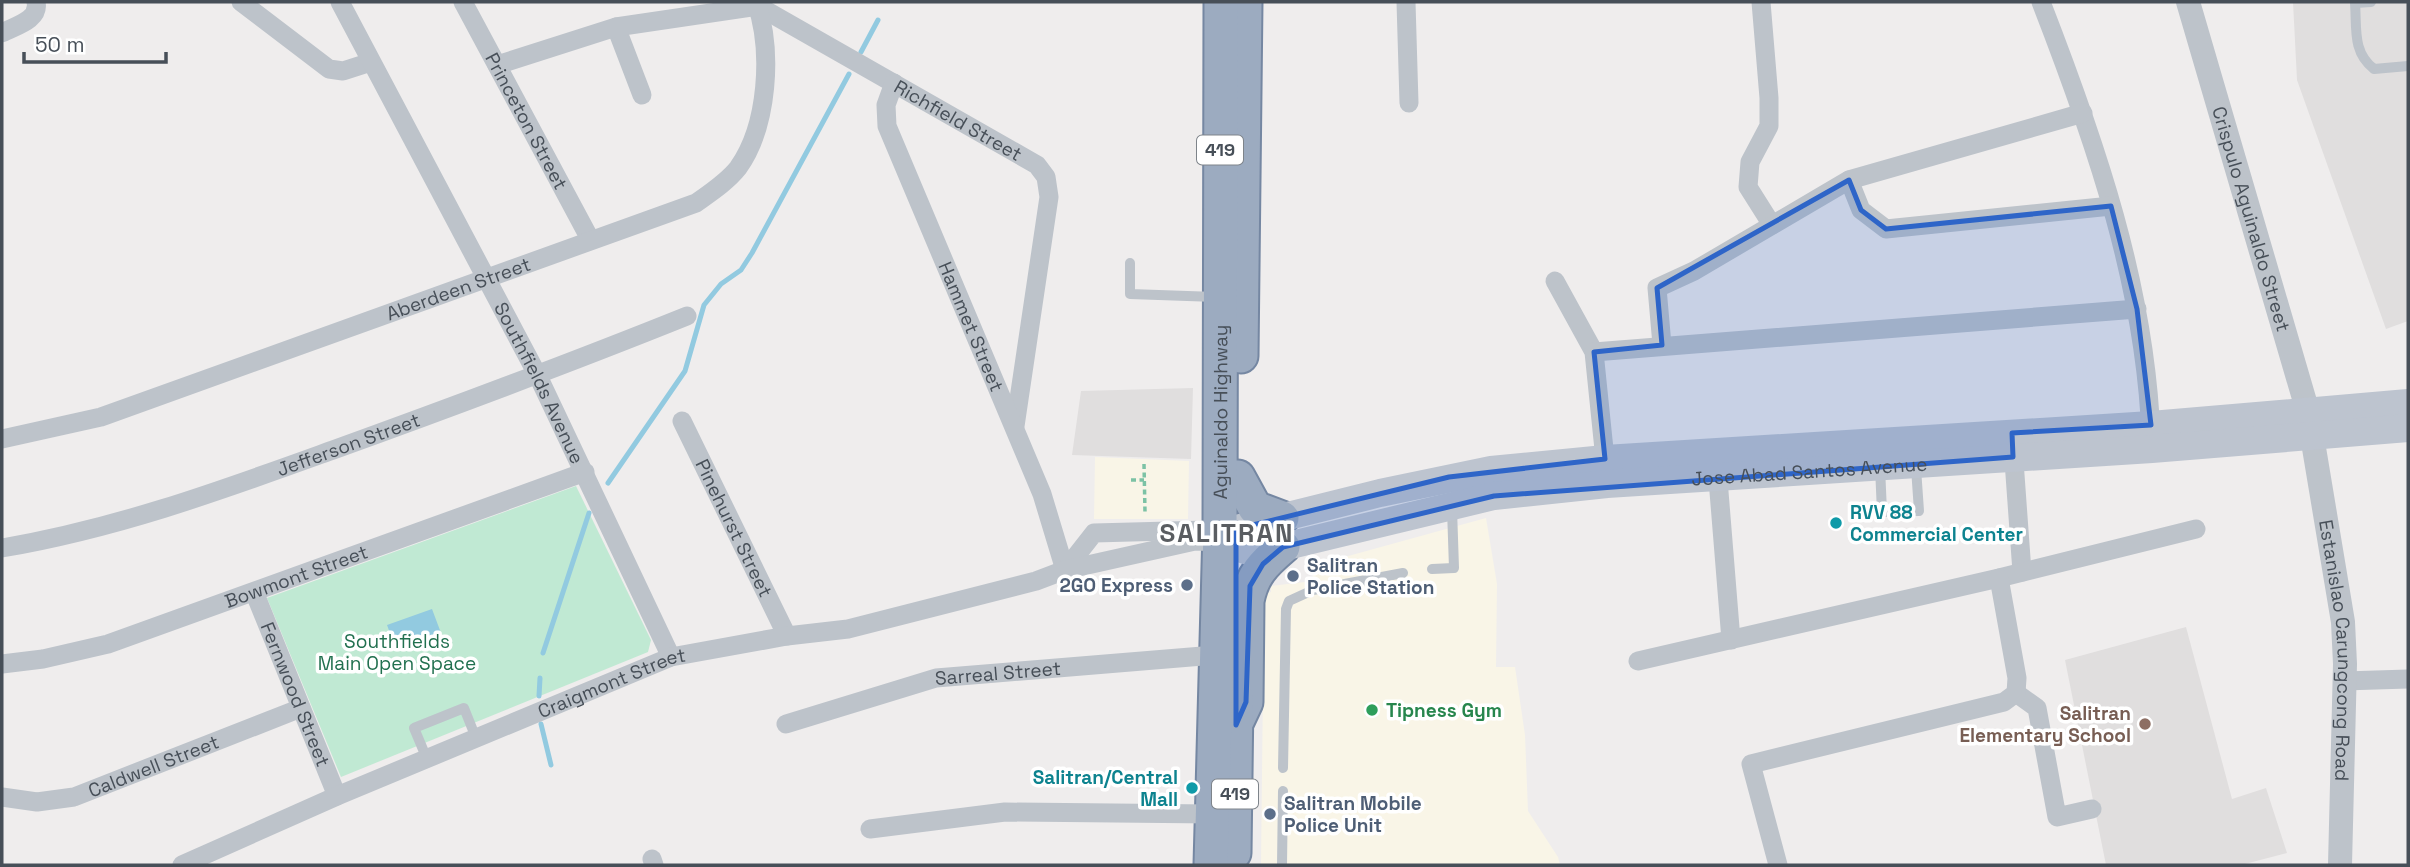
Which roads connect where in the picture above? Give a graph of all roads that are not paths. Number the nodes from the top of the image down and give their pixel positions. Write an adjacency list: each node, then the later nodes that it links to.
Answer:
1 (36, 2): 14 (street)
2 (241, 2): 15 (street)
3 (340, 2): 15 (street, Southfields Avenue)
4 (464, 2): 16 (street, Princeton Street)
5 (1221, 2): 29 (highway, Aguinaldo Highway / 419)
6 (1245, 2): 29 (highway, Aguinaldo Highway / 419)
7 (1406, 2): 20 (street)
8 (1761, 2): 24 (street)
9 (2041, 2): 21 (street)
10 (2188, 2): 37 (street, Crispulo Aguinaldo Street)
11 (2371, 2): 17 (lane)
12 (757, 4): 13 (street); 18 (street, Richfield Street); 25 (street, Aberdeen Street)
13 (616, 27): 16 (street); 19 (street)
14 (2, 33)
15 (372, 62): 27 (street, Southfields Avenue)
16 (497, 65): 25 (street, Princeton Street)
17 (2408, 66)
18 (894, 83): 38 (street, Hammet Street); 38 (street, Richfield Street)
19 (642, 95)
20 (1409, 103)
21 (2084, 113): 22 (street); 23 (street)
22 (1849, 180): 23 (street); 24 (street)
23 (2110, 206): 30 (street)
24 (1772, 225): 32 (street)
25 (590, 239): 27 (street, Aberdeen Street)
26 (1130, 263): 29 (lane)
27 (486, 276): 34 (street, Southfields Avenue); 41 (street, Aberdeen Street)
28 (1555, 281): 33 (street)
29 (1230, 297): 48 (highway, Aguinaldo Highway / 419); 52 (highway, Aguinaldo Highway / 419)
30 (2137, 309): 32 (street); 40 (street)
31 (687, 316): 34 (street, Jefferson Street)
32 (1662, 345): 33 (street)
33 (1594, 352): 46 (street)
34 (538, 376): 47 (street, Southfields Avenue); 53 (street, Jefferson Street)
35 (2408, 403): 37 (main road, Jose Abad Santos Avenue)
36 (682, 421): 60 (street, Pinehurst Street)
37 (2311, 424): 39 (main road, Jose Abad Santos Avenue); 40 (main road, Jose Abad Santos Avenue); 67 (street, Estanislao Carungcong Road)
38 (1015, 426): 55 (street, Hammet Street)
39 (2408, 428)
40 (2151, 437): 42 (main road, Jose Abad Santos Avenue)
41 (2, 439)
42 (2013, 445): 43 (main road, Jose Abad Santos Avenue); 56 (street)
43 (1915, 453): 44 (main road, Jose Abad Santos Avenue); 45 (main road, Jose Abad Santos Avenue); 45 (lane)
44 (1717, 466): 45 (main road, Jose Abad Santos Avenue); 46 (main road, Jose Abad Santos Avenue); 61 (street)
45 (1880, 467)
46 (1606, 471): 49 (main road, Jose Abad Santos Avenue)
47 (585, 472): 59 (street, Bowmont Street); 63 (street, Southfields Avenue)
48 (1238, 477): 51 (highway); 52 (highway, Aguinaldo Highway / 419)
49 (1451, 491): 51 (main road, Jose Abad Santos Avenue); 54 (lane)
50 (2196, 529): 56 (street)
51 (1283, 533): 52 (main road, Jose Abad Santos Avenue); 71 (highway)
52 (1228, 538): 55 (street, Craigmont Street); 55 (street); 62 (highway, Aguinaldo Highway / 419); 71 (highway, Aguinaldo Highway / 419)
53 (2, 548)
54 (1432, 569)
55 (1065, 570): 60 (street, Craigmont Street)
56 (2022, 572): 58 (street)
57 (1403, 573): 74 (lane)
58 (1999, 578): 61 (street); 68 (street)
59 (255, 594): 65 (street, Bowmont Street); 69 (street, Fernwood Street)
60 (787, 636): 63 (street, Craigmont Street)
61 (1731, 640): 64 (street)
62 (1215, 655): 70 (street, Sarreal Street); 79 (highway, Aguinaldo Highway / 419)
63 (671, 657): 72 (street, Craigmont Street)
64 (1638, 661)
65 (2, 664)
66 (2408, 679): 67 (street)
67 (2344, 681): 86 (street, Estanislao Carungcong Road)
68 (2016, 693): 78 (street); 85 (street)
69 (301, 708): 76 (street, Fernwood Street); 77 (street, Caldwell Street)
70 (786, 724)
71 (1236, 725): 83 (highway, Aguinaldo Highway / 419)
72 (476, 738): 73 (street, Craigmont Street); 73 (lane)
73 (427, 759): 76 (street, Craigmont Street)
74 (1283, 768)
75 (1283, 791): 84 (lane)
76 (337, 796): 81 (street, Craigmont Street)
77 (2, 797)
78 (2092, 809)
79 (1212, 814): 80 (street); 82 (highway, Aguinaldo Highway / 419)
80 (870, 829)
81 (181, 865)
82 (1211, 865)
83 (1233, 865)
84 (1282, 865)
85 (1778, 865)
86 (2340, 865)

